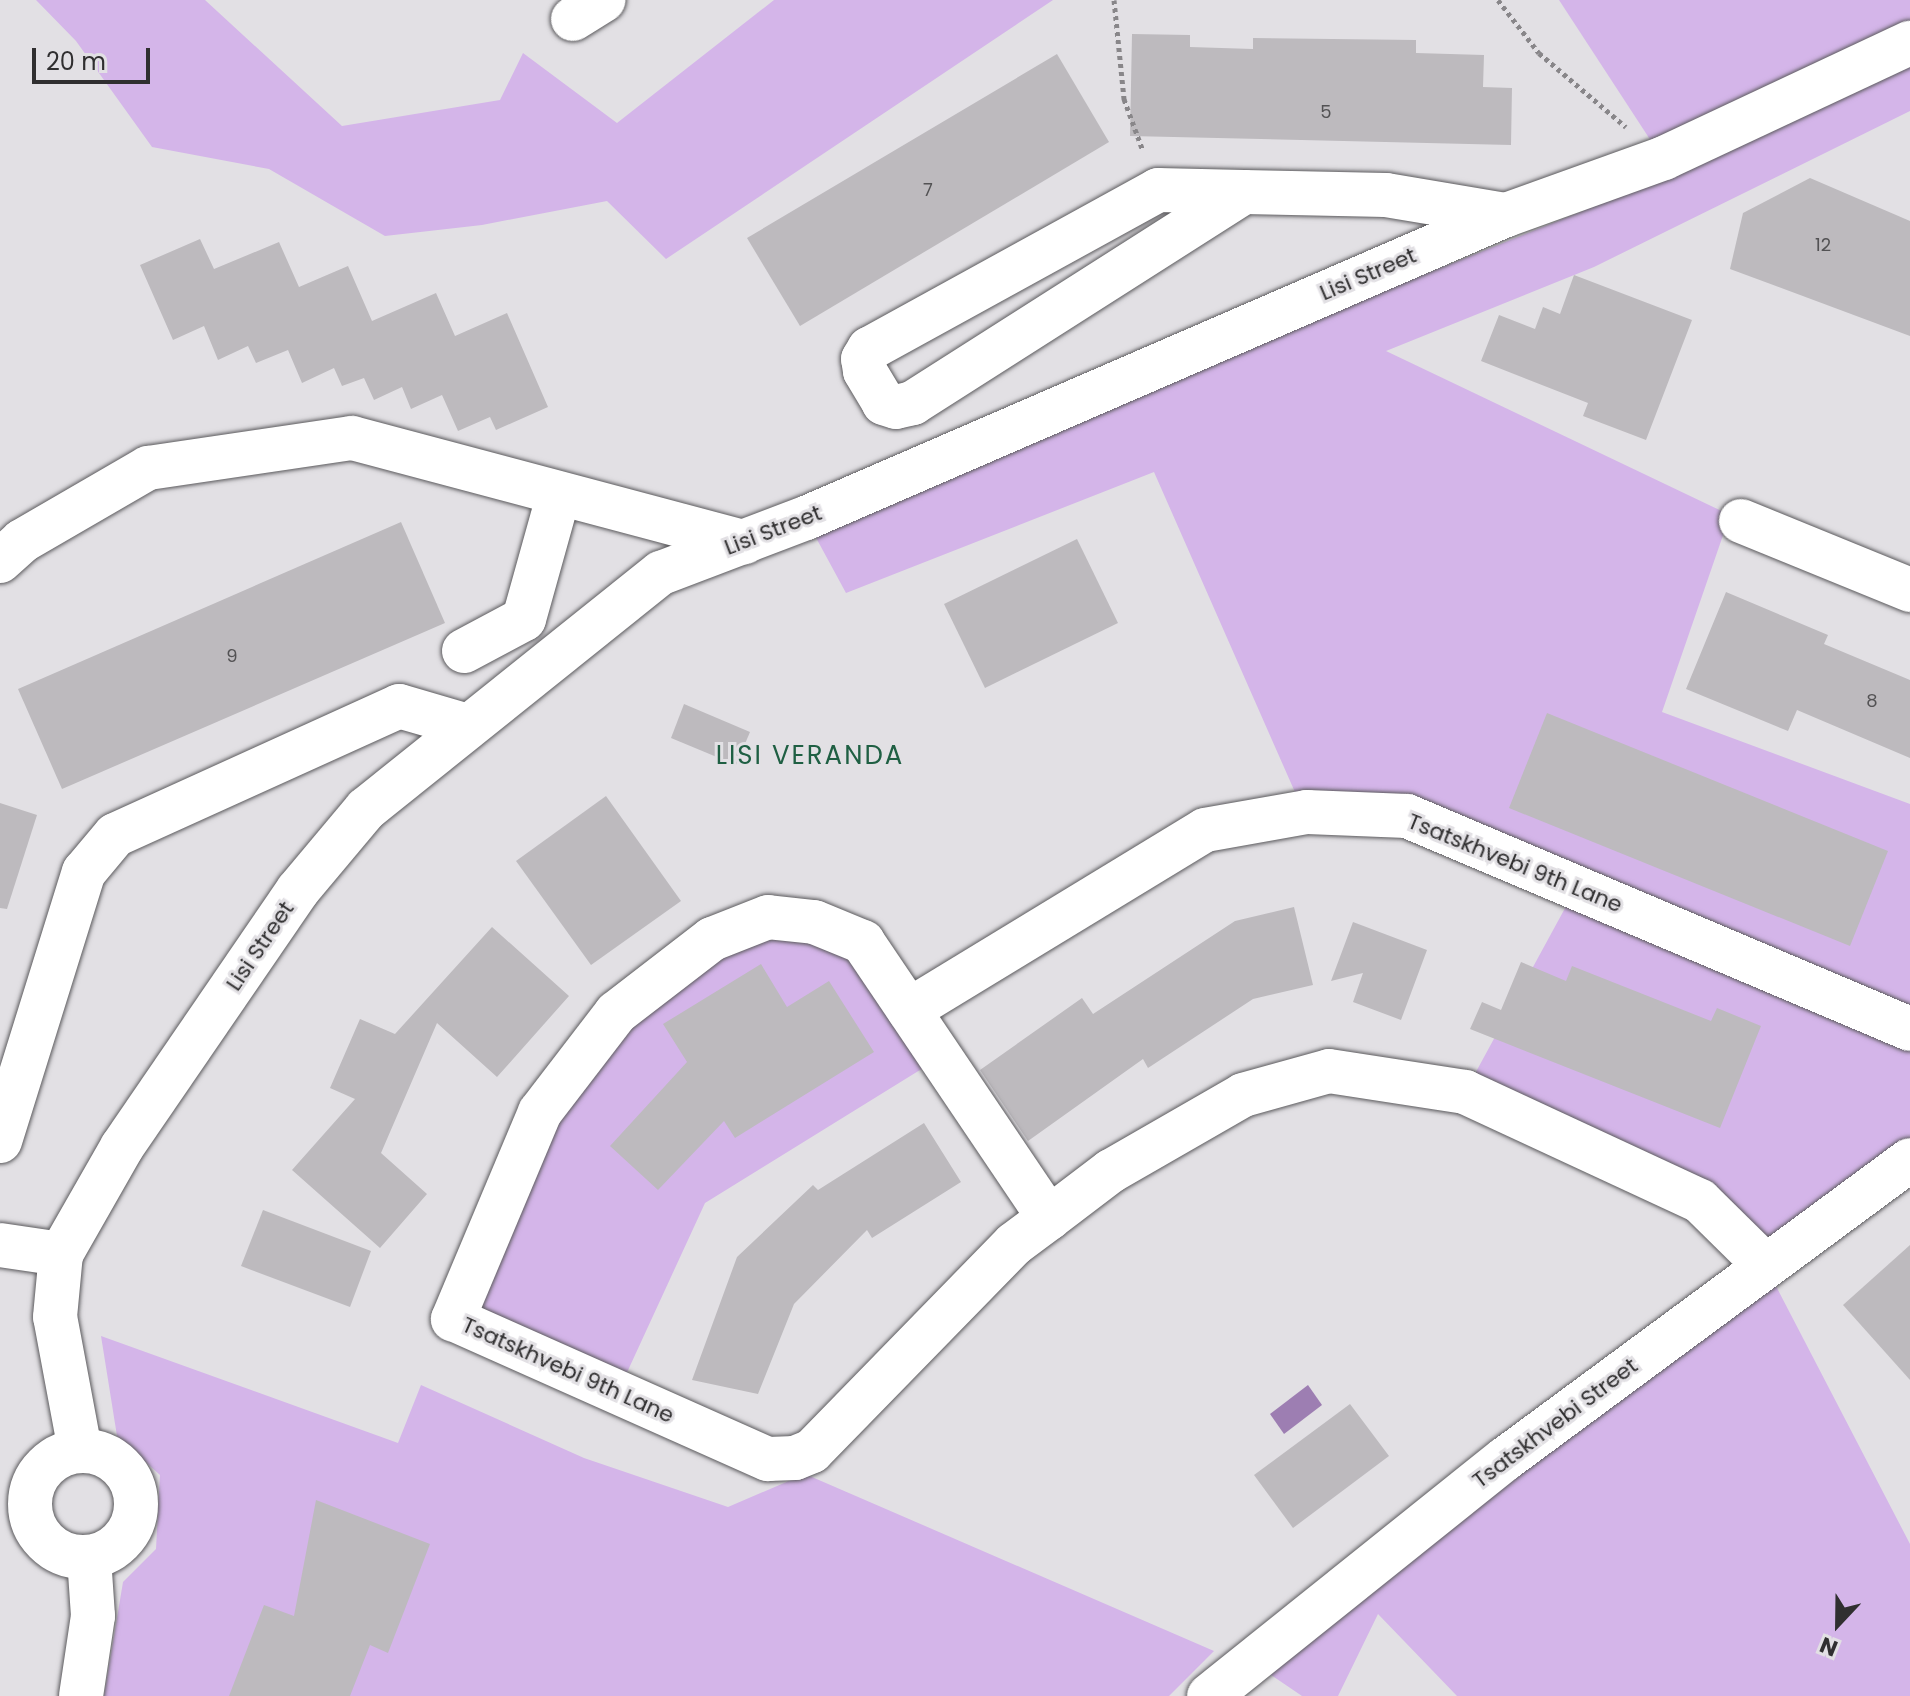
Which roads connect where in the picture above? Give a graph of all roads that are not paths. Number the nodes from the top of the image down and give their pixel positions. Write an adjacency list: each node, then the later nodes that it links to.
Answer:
1 (1910, 43): 3 (street, Lisi Street)
2 (1244, 192): 2 (street); 3 (street)
3 (1506, 215): 6 (street, Lisi Street)
4 (559, 494): 6 (street); 7 (street); 9 (street)
5 (1741, 521): 8 (street)
6 (744, 542): 10 (street, Lisi Street)
7 (0, 561)
8 (1910, 590)
9 (464, 651)
10 (468, 726): 13 (street); 17 (street, Lisi Street)
11 (909, 1010): 12 (street, Tsatskhvebi 9th Lane); 15 (street, Tsatskhvebi 9th Lane); 15 (street, Tsatskhvebi 9th Lane)
12 (1910, 1029)
13 (0, 1141)
14 (1910, 1160): 18 (street, Tsatskhvebi Street)
15 (1049, 1218): 18 (street, Tsatskhvebi 9th Lane)
16 (1, 1234): 17 (street)
17 (61, 1254): 19 (street, Lisi Street)
18 (1765, 1265): 23 (street, Tsatskhvebi Street)
19 (80, 1450): 20 (street); 21 (street)
20 (16, 1523): 21 (street)
21 (89, 1557): 22 (street)
22 (81, 1696)
23 (1209, 1696)

